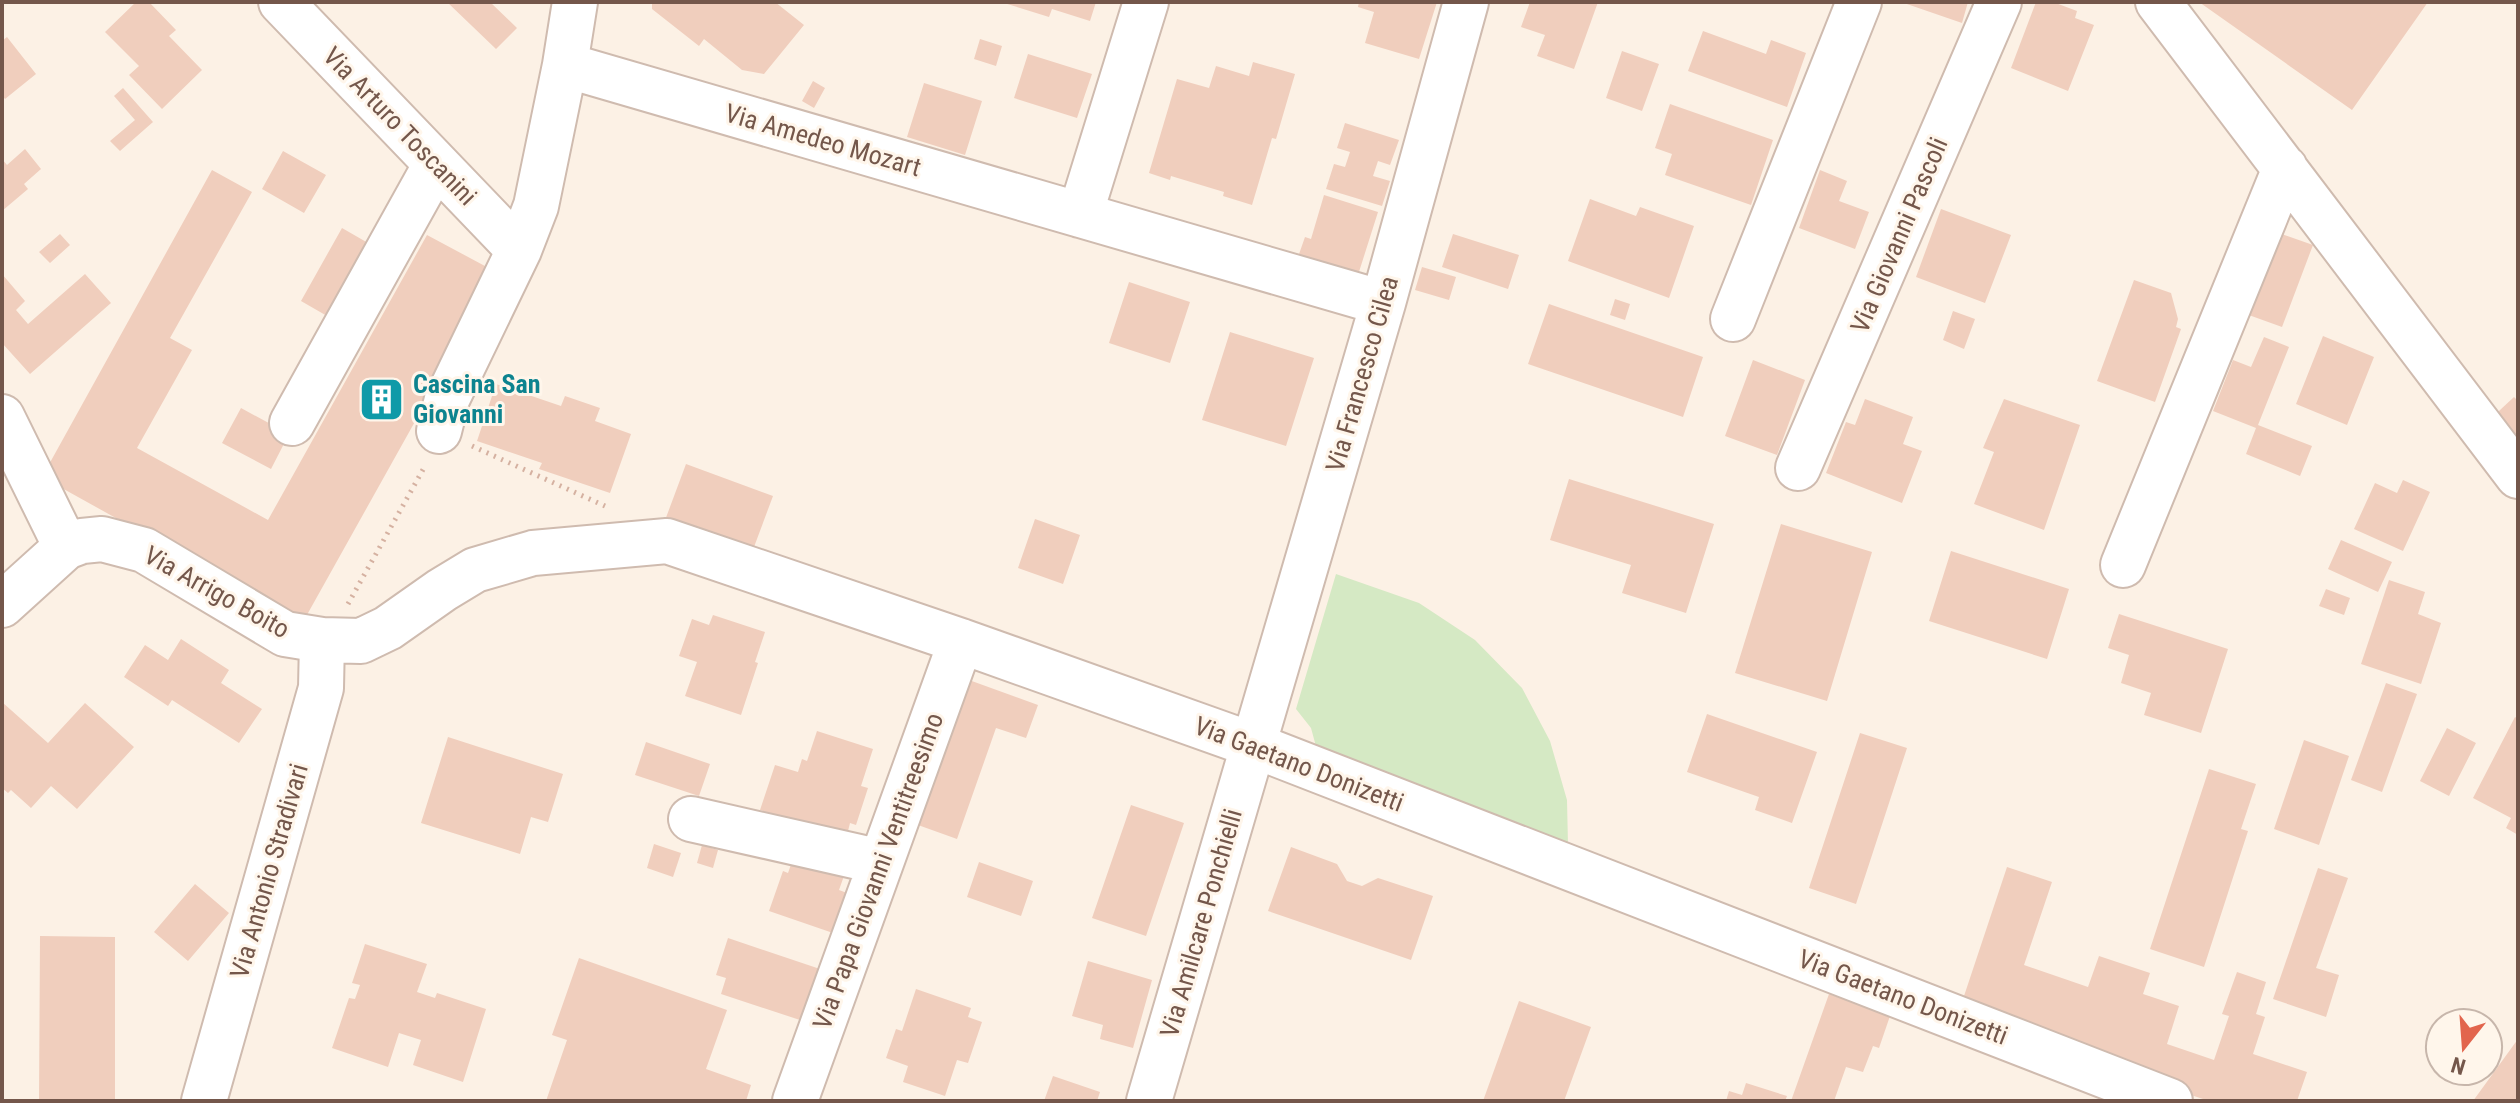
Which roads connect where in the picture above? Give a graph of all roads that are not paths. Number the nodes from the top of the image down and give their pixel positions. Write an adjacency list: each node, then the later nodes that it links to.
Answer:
1 (281, 2): 9 (street, Via Arturo Toscanini)
2 (575, 2): 8 (street)
3 (1146, 2): 11 (street)
4 (1466, 2): 13 (street, Via Francesco Cilea)
5 (1859, 2): 14 (street)
6 (1999, 2): 18 (street, Via Giovanni Pascoli)
7 (2158, 2): 10 (street)
8 (565, 65): 11 (street, Via Amedeo Mozart); 12 (street)
9 (436, 164): 12 (street, Via Arturo Toscanini); 16 (street)
10 (2285, 168): 19 (street); 21 (street)
11 (1080, 215): 13 (street, Via Amedeo Mozart)
12 (519, 250): 17 (street)
13 (1383, 303): 25 (street, Via Francesco Cilea)
14 (1733, 319)
15 (2, 417): 20 (street)
16 (292, 423)
17 (439, 431)
18 (1798, 468)
19 (2518, 476)
20 (66, 547): 22 (street); 23 (street, Via Arrigo Boito)
21 (2123, 565)
22 (2, 605)
23 (334, 623): 24 (street, Via Gaetano Donizetti); 28 (street, Via Antonio Stradivari)
24 (961, 641): 25 (street, Via Gaetano Donizetti); 27 (street, Via Papa Giovanni Ventitreesimo)
25 (1253, 745): 30 (street, Via Amilcare Ponchielli); 31 (street, Via Gaetano Donizetti)
26 (691, 819): 27 (street)
27 (881, 862): 29 (street, Via Papa Giovanni Ventitreesimo)
28 (204, 1101)
29 (795, 1101)
30 (1149, 1101)
31 (2170, 1101)

